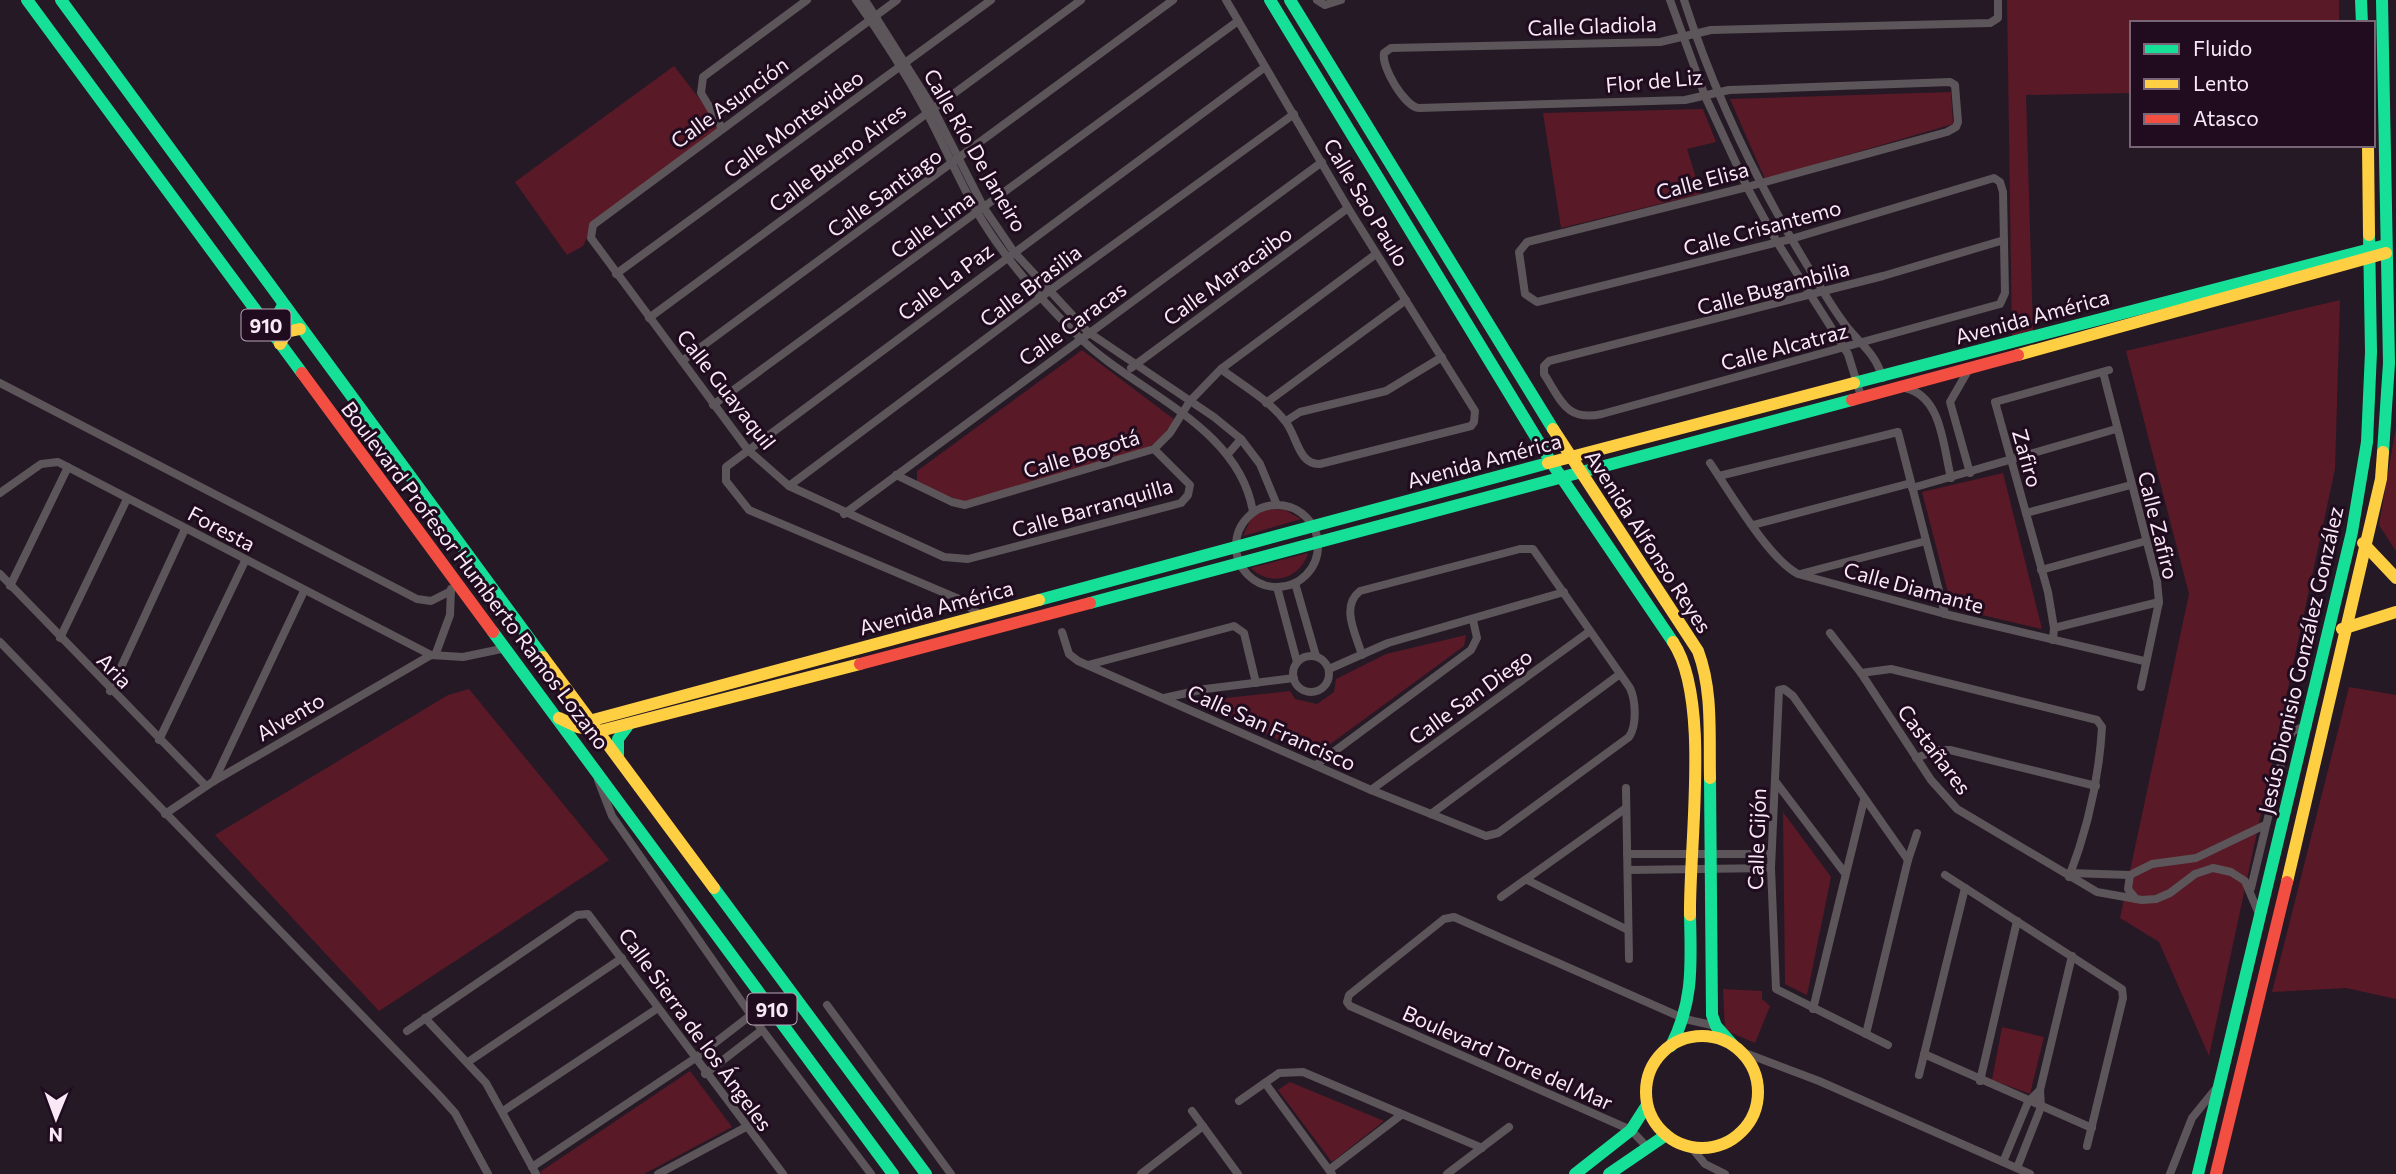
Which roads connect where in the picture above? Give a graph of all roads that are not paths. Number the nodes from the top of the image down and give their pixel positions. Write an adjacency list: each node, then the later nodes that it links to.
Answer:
1 (27, 0): 57 (main road, Boulevard Profesor Humberto Ramos Lozano / 910)
2 (61, 0): 55 (main road, Boulevard Profesor Humberto Ramos Lozano)
3 (807, 0): 32 (street)
4 (856, 0): 20 (street, Calle Río De Janeiro)
5 (864, 0): 20 (street, Calle Río De Janeiro)
6 (897, 0): 20 (street, Calle Asunción)
7 (991, 0): 25 (street, Calle Montevideo)
8 (1081, 0): 30 (street, Calle Bueno Aires)
9 (1174, 0): 35 (street, Calle Santiago)
10 (1226, 0): 21 (street, Calle Sao Paulo)
11 (1270, 0): 97 (main road, Avenida Alfonso Reyes)
12 (1290, 0): 95 (main road, Avenida Alfonso Reyes)
13 (1340, 0): 19 (street)
14 (1670, 0): 24 (street)
15 (1684, 0): 23 (street)
16 (1998, 0): 23 (street, Calle Gladiola)
17 (2361, 0): 22 (main road)
18 (2382, 0): 45 (main road, Jesús Dionisio González González)
19 (1319, 2)
20 (873, 18): 25 (street, Calle Río De Janeiro); 32 (street, Calle Asunción)
21 (1238, 21): 26 (street, Calle Sao Paulo); 40 (street, Calle Lima)
22 (2362, 21)
23 (1696, 33): 24 (street, Calle Gladiola); 27 (street)
24 (1682, 36): 28 (street); 29 (street, Calle Gladiola)
25 (903, 65): 30 (street, Calle Río De Janeiro); 49 (street, Calle Montevideo)
26 (1265, 67): 31 (street, Calle Sao Paulo); 47 (street, Calle La Paz)
27 (1718, 92): 28 (street, Flor de Liz); 33 (street, Flor de Liz); 37 (street)
28 (1705, 96): 29 (street, Flor de Liz); 38 (street)
29 (1406, 103)
30 (930, 110): 35 (street, Calle Río De Janeiro); 56 (street, Calle Bueno Aires)
31 (1294, 114): 36 (street, Calle Sao Paulo); 51 (street, Calle Brasilia)
32 (722, 128): 41 (street, Calle Asunción)
33 (1953, 130): 37 (street, Calle Elisa)
34 (2368, 147): 46 (main road, Jesús Dionisio González González)
35 (955, 161): 40 (street, Calle Río De Janeiro); 69 (street, Calle Santiago)
36 (1322, 162): 39 (street, Calle Sao Paulo); 60 (street, Calle Caracas)
37 (1760, 182): 38 (street, Calle Elisa); 42 (street)
38 (1747, 187): 44 (street); 54 (street, Calle Elisa)
39 (1348, 208): 48 (street, Calle Sao Paulo); 70 (street, Calle Maracaibo)
40 (981, 210): 47 (street, Calle Río De Janeiro); 83 (street, Calle Lima)
41 (591, 238): 49 (street, Calle Guayaquil)
42 (1791, 239): 43 (street, Calle Crisantemo); 44 (street, Calle Crisantemo); 50 (street)
43 (2004, 240): 50 (street, Calle Bugambilia); 63 (street, Calle Alcatraz)
44 (1777, 242): 52 (street); 54 (street, Calle Crisantemo)
45 (2391, 248): 46 (main road, Avenida América); 123 (main road, Jesús Dionisio González González)
46 (2370, 252): 59 (main road, Avenida América); 64 (main road, Avenida América); 118 (main road, Jesús Dionisio González González)
47 (1010, 254): 51 (street, Calle Río De Janeiro); 93 (street, Calle La Paz)
48 (1376, 254): 53 (street, Calle Sao Paulo); 72 (street, Calle Bogotá)
49 (616, 274): 56 (street, Calle Guayaquil)
50 (1823, 292): 52 (street, Calle Bugambilia); 63 (street)
51 (1045, 295): 60 (street, Calle Río De Janeiro); 62 (street, Calle Río De Janeiro); 107 (street, Calle Brasilia)
52 (1811, 295): 66 (street); 86 (street, Calle Bugambilia)
53 (1406, 300): 68 (street, Calle Sao Paulo); 82 (street)
54 (1537, 302)
55 (283, 305): 57 (main road); 58 (main road, Boulevard Profesor Humberto Ramos Lozano)
56 (649, 318): 69 (street, Calle Guayaquil)
57 (263, 321): 65 (main road, Boulevard Profesor Humberto Ramos Lozano / 910)
58 (300, 329): 65 (main road); 173 (main road, Boulevard Profesor Humberto Ramos Lozano)
59 (2056, 330): 61 (main road, Avenida América); 64 (main road)
60 (1088, 332): 62 (street, Calle Caracas); 70 (street, Calle Río De Janeiro)
61 (2032, 336): 67 (main road); 75 (main road, Avenida América)
62 (1079, 338): 74 (street, Calle Río De Janeiro); 102 (street, Calle Caracas)
63 (1863, 342): 66 (street, Calle Alcatraz); 75 (street)
64 (2060, 343): 67 (main road, Avenida América)
65 (280, 344): 130 (main road, Boulevard Profesor Humberto Ramos Lozano / 910)
66 (1843, 347): 76 (street); 86 (street, Calle Alcatraz)
67 (2038, 349): 71 (main road, Avenida América)
68 (1442, 357): 87 (street); 87 (street, Calle Sao Paulo)
69 (682, 360): 83 (street, Calle Guayaquil)
70 (1134, 365): 74 (street, Calle Maracaibo); 80 (street, Calle Río De Janeiro)
71 (1971, 367): 78 (main road, Avenida América); 81 (street)
72 (1221, 369): 80 (street, Calle Bogotá); 82 (street)
73 (2106, 371): 88 (street, Calle Zafiro); 96 (street, Zafiro)
74 (1126, 372): 85 (street, Calle Río De Janeiro)
75 (1882, 376): 76 (main road, Avenida América); 78 (street)
76 (1857, 382): 79 (street); 95 (main road, Avenida América)
77 (0, 383): 136 (street)
78 (1893, 388): 79 (main road, Avenida América); 84 (street)
79 (1861, 396): 100 (main road, Avenida América)
80 (1190, 401): 85 (street, Calle Bogotá); 90 (street, Calle Río De Janeiro)
81 (1950, 402): 84 (street); 89 (street)
82 (1266, 403): 87 (street)
83 (713, 405): 93 (street, Calle Guayaquil)
84 (1933, 406): 91 (street)
85 (1183, 416): 92 (street, Calle Bogotá); 94 (street, Calle Río De Janeiro)
86 (1585, 417)
87 (1286, 421)
88 (2116, 429): 96 (street); 106 (street, Calle Zafiro)
89 (1960, 436): 91 (street); 101 (street)
90 (1241, 439): 94 (street); 111 (street, Calle Río De Janeiro)
91 (1942, 441): 105 (street)
92 (1154, 449): 102 (street, Calle Bogotá); 124 (street, Calle Barranquilla)
93 (748, 450): 107 (street, Calle Guayaquil); 144 (street, Calle La Paz)
94 (1228, 454): 112 (street, Calle Río De Janeiro)
95 (1570, 457): 97 (main road, Avenida América); 100 (main road, Avenida Alfonso Reyes)
96 (2010, 460): 101 (street); 113 (street, Zafiro)
97 (1551, 462): 104 (main road, Avenida Alfonso Reyes); 115 (main road, Avenida América)
98 (1710, 463): 103 (street, Calle Diamante)
99 (68, 467): 109 (street); 110 (street, Foresta); 133 (street)
100 (1579, 471): 104 (main road, Avenida América); 176 (main road, Avenida Alfonso Reyes)
101 (1970, 473): 105 (street)
102 (896, 475): 114 (street, Calle Caracas)
103 (1720, 476): 108 (street); 116 (street, Calle Diamante)
104 (1561, 477): 121 (main road, Avenida América); 175 (main road, Avenida Alfonso Reyes)
105 (1951, 478): 108 (street)
106 (2131, 485): 113 (street); 120 (street, Calle Zafiro)
107 (789, 486): 114 (street, Calle Guayaquil)
108 (1911, 486): 116 (street); 119 (street)
109 (0, 493)
110 (127, 499): 117 (street, Foresta); 153 (street)
111 (1277, 505): 112 (street); 115 (street)
112 (1253, 512): 122 (street)
113 (2026, 513): 127 (street, Zafiro)
114 (844, 514): 124 (street, Calle Guayaquil)
115 (1313, 526): 121 (street); 122 (main road, Avenida América)
116 (1753, 526): 128 (street, Calle Diamante)
117 (185, 529): 125 (street, Foresta); 169 (street)
118 (2352, 533): 123 (main road); 152 (main road, Jesús Dionisio González González)
119 (1926, 541): 128 (street); 143 (street)
120 (2146, 541): 127 (street); 138 (street, Calle Zafiro)
121 (1318, 542): 126 (main road, Avenida América); 132 (street)
122 (1235, 547): 126 (street); 140 (main road, Avenida América)
123 (2367, 548): 131 (main road); 148 (main road, Jesús Dionisio González González)
124 (944, 557)
125 (245, 561): 135 (street, Foresta); 177 (street)
126 (1239, 563): 134 (street); 146 (main road, Avenida América)
127 (2041, 570): 147 (street, Zafiro)
128 (1798, 574): 143 (street, Calle Diamante)
129 (0, 575): 133 (street, Aria)
130 (451, 576): 136 (street); 156 (main road, Boulevard Profesor Humberto Ramos Lozano / 910)
131 (2396, 579)
132 (1295, 583): 134 (street); 139 (street)
133 (10, 586): 153 (street, Aria)
134 (1277, 587): 141 (street)
135 (304, 591): 157 (street, Foresta); 183 (street)
136 (451, 591): 157 (street)
137 (1564, 592): 145 (street); 149 (street); 158 (street)
138 (2159, 602): 147 (street); 160 (street, Calle Zafiro)
139 (1301, 607): 141 (street); 159 (street)
140 (998, 610): 144 (main road, Avenida América); 146 (main road)
141 (1284, 612): 161 (street)
142 (2396, 612): 148 (main road)
143 (1945, 614): 154 (street, Calle Diamante)
144 (980, 615): 173 (main road, Avenida América)
145 (1473, 620): 158 (street); 180 (street)
146 (1002, 627): 172 (main road, Avenida América)
147 (2054, 628): 154 (street, Zafiro)
148 (2348, 628): 152 (main road); 278 (main road, Jesús Dionisio González González)
149 (1590, 631): 165 (street); 186 (street, Calle San Diego)
150 (1062, 632): 162 (street, Calle San Francisco)
151 (1830, 633): 164 (street, Castañares)
152 (2329, 634): 174 (main road, Jesús Dionisio González González)
153 (60, 638): 169 (street, Aria)
154 (2053, 640): 160 (street, Calle Diamante)
155 (0, 642): 189 (street)
156 (506, 649): 157 (street); 171 (main road, Boulevard Profesor Humberto Ramos Lozano / 910)
157 (433, 654): 183 (street, Alvento)
158 (1362, 655): 163 (street)
159 (1315, 656): 161 (street); 163 (street)
160 (2144, 661): 168 (street, Calle Zafiro)
161 (1297, 662): 166 (street)
162 (1088, 665): 167 (street); 170 (street, Calle San Francisco)
163 (1329, 669): 166 (street)
164 (1861, 673): 179 (street, Castañares); 184 (street)
165 (1620, 674): 190 (street); 190 (street, Calle San Francisco)
166 (1293, 678): 167 (street)
167 (1256, 683): 170 (street)
168 (2141, 687)
169 (110, 691): 177 (street, Aria)
170 (1164, 698): 180 (street, Calle San Francisco)
171 (553, 714): 173 (main road); 181 (main road, Boulevard Profesor Humberto Ramos Lozano / 910)
172 (629, 724): 173 (main road, Avenida América); 178 (main road)
173 (596, 725): 178 (main road, Boulevard Profesor Humberto Ramos Lozano)
174 (2308, 725): 191 (street); 213 (main road, Jesús Dionisio González González)
175 (1693, 729): 176 (main road); 194 (main road, Avenida Alfonso Reyes)
176 (1709, 729): 195 (main road, Avenida Alfonso Reyes)
177 (159, 740): 183 (street, Aria)
178 (618, 756): 267 (main road, Boulevard Profesor Humberto Ramos Lozano)
179 (1916, 758): 184 (street); 204 (street, Castañares)
180 (1316, 765): 186 (street, Calle San Francisco)
181 (594, 767): 222 (street); 266 (main road, Boulevard Profesor Humberto Ramos Lozano / 910)
182 (1776, 781): 187 (street, Calle Gijón); 196 (street, Calle Gijón); 203 (street)
183 (210, 784): 189 (street, Alvento)
184 (2096, 786): 204 (street)
185 (1626, 788): 188 (street)
186 (1371, 790): 190 (street, Calle San Francisco)
187 (1864, 800): 197 (street); 203 (street)
188 (1626, 808): 193 (street); 207 (street)
189 (165, 814): 262 (street)
190 (1431, 814)
191 (2265, 825): 198 (street); 210 (street)
192 (1917, 832): 197 (street)
193 (1627, 854): 194 (street); 202 (street)
194 (1691, 854): 195 (street); 200 (main road, Avenida Alfonso Reyes)
195 (1708, 854): 196 (street); 201 (main road, Avenida Alfonso Reyes)
196 (1771, 854): 199 (street, Calle Gijón)
197 (1908, 860): 228 (street)
198 (2176, 863): 206 (street); 208 (street)
199 (1771, 868): 201 (street); 221 (street, Calle Gijón)
200 (1690, 869): 201 (street); 202 (street); 224 (main road, Avenida Alfonso Reyes)
201 (1709, 869): 225 (main road, Avenida Alfonso Reyes)
202 (1628, 870): 215 (street)
203 (1844, 872): 221 (street)
204 (2069, 874): 206 (street); 212 (street, Castañares)
205 (1945, 875): 209 (street)
206 (2130, 875): 212 (street)
207 (1527, 880): 211 (street); 215 (street)
208 (2182, 882): 210 (street); 212 (street)
209 (1965, 888): 214 (street); 232 (street)
210 (2251, 888): 213 (street)
211 (1501, 897)
212 (2136, 899)
213 (2260, 916): 239 (main road, Jesús Dionisio González González)
214 (2017, 921): 216 (street); 237 (street)
215 (1628, 930): 218 (street)
216 (2072, 956): 240 (street); 251 (street)
217 (622, 958): 220 (street, Calle Sierra de los Ángeles); 223 (street, Calle Sierra de los Ángeles); 234 (street)
218 (1629, 959)
219 (827, 1005): 268 (street)
220 (658, 1008): 233 (street, Calle Sierra de los Ángeles); 245 (street)
221 (1813, 1009): 228 (street)
222 (751, 1015): 226 (street); 233 (street)
223 (425, 1018): 227 (street); 234 (street)
224 (1685, 1019): 225 (street); 230 (main road, Avenida Alfonso Reyes); 252 (street, Boulevard Torre del Mar)
225 (1716, 1027): 231 (main road)
226 (762, 1030): 235 (street); 265 (street)
227 (407, 1031)
228 (1866, 1034): 229 (street)
229 (1888, 1045)
230 (1671, 1046): 231 (main road); 243 (main road)
231 (1737, 1048): 256 (main road); 258 (street)
232 (1924, 1055): 236 (street); 237 (street)
233 (694, 1059): 235 (street, Calle Sierra de los Ángeles); 260 (street)
234 (468, 1062): 245 (street)
235 (705, 1074): 250 (street, Calle Sierra de los Ángeles)
236 (1919, 1075)
237 (1980, 1081): 242 (street)
238 (1265, 1083): 241 (street); 247 (street); 261 (street)
239 (2220, 1084): 276 (street); 277 (main road, Jesús Dionisio González González)
240 (2039, 1090): 242 (street); 244 (street)
241 (1239, 1101)
242 (2028, 1102): 244 (street); 258 (street)
243 (1647, 1105): 252 (main road); 253 (main road)
244 (2041, 1107): 251 (street); 259 (street)
245 (503, 1111): 260 (street)
246 (1192, 1111): 248 (street)
247 (1401, 1115): 257 (street); 261 (street)
248 (1203, 1126): 269 (street); 270 (street)
249 (1508, 1127): 257 (street)
250 (746, 1128): 263 (street); 264 (street, Calle Sierra de los Ángeles)
251 (2092, 1128): 255 (street)
252 (1631, 1130): 254 (street, Boulevard Torre del Mar); 272 (main road)
253 (1666, 1135): 254 (main road); 256 (main road)
254 (1647, 1146): 273 (main road)
255 (2087, 1146)
256 (1690, 1147): 274 (street)
257 (1482, 1148): 271 (street)
258 (2003, 1162): 259 (street)
259 (2017, 1168): 275 (street)
260 (534, 1171)
261 (1330, 1172)
262 (488, 1174)
263 (658, 1174)
264 (783, 1174)
265 (871, 1174)
266 (892, 1174)
267 (926, 1174)
268 (951, 1174)
269 (1141, 1174)
270 (1238, 1174)
271 (1447, 1174)
272 (1575, 1174)
273 (1609, 1174)
274 (1725, 1174)
275 (2030, 1174)
276 (2170, 1174)
277 (2198, 1174)
278 (2216, 1174)

